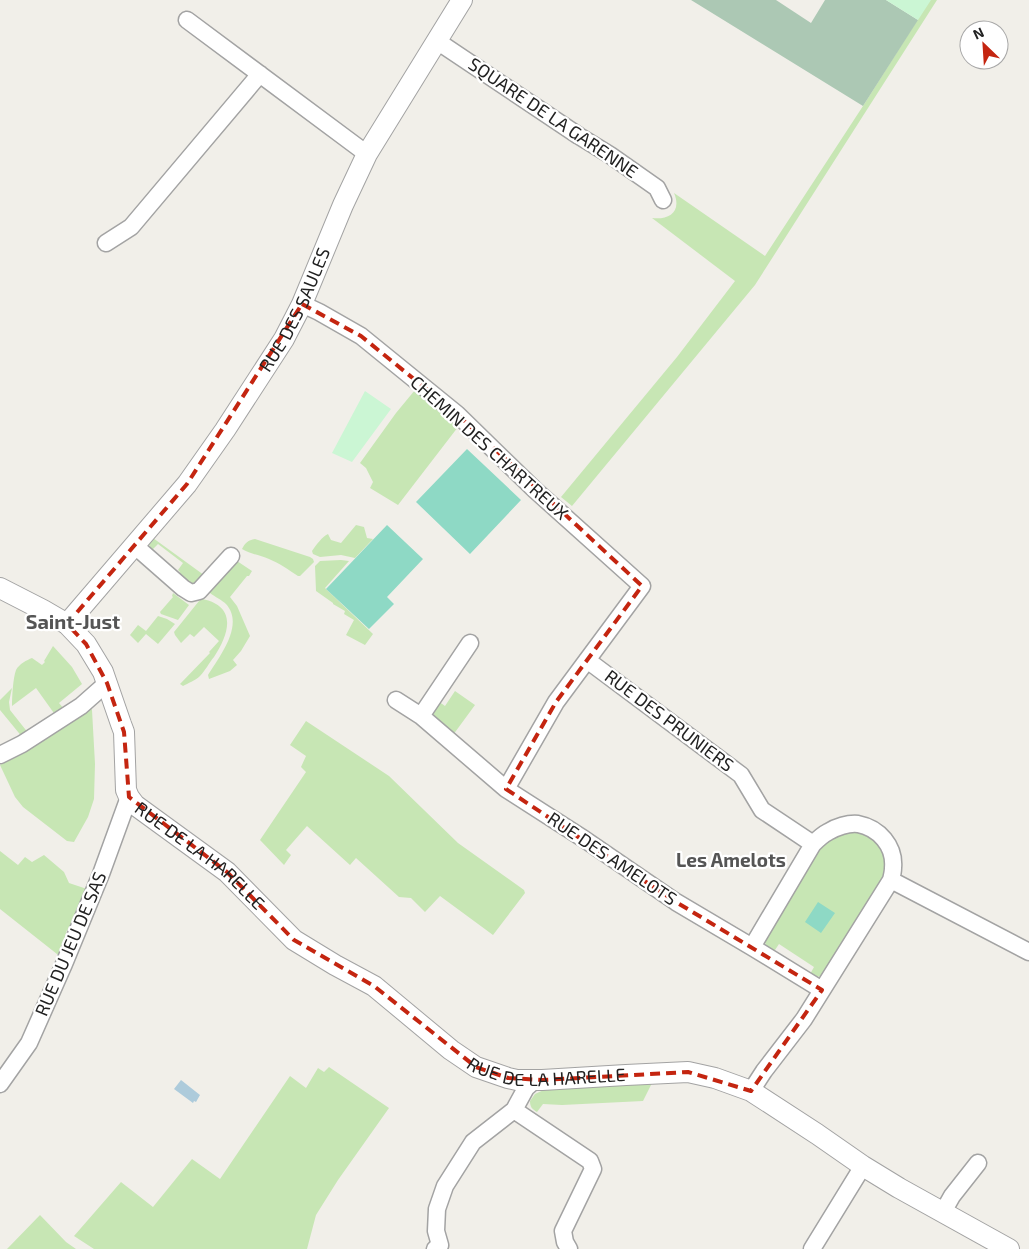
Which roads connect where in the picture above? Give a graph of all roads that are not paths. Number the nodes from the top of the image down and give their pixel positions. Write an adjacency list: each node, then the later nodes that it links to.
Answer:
1 (462, 0): 3 (street, RUE DES SAULES)
2 (187, 20): 4 (street)
3 (437, 41): 5 (street, RUE DES SAULES); 6 (street, SQUARE DE LA GARENNE)
4 (260, 74): 5 (street); 7 (street)
5 (367, 154): 8 (street, RUE DES SAULES)
6 (663, 200)
7 (106, 243)
8 (302, 304): 9 (street, RUE DES SAULES); 14 (street, CHEMIN DES CHARTREUX)
9 (134, 545): 10 (street); 12 (street, RUE DES SAULES)
10 (231, 556)
11 (0, 588): 12 (street)
12 (67, 624): 15 (street)
13 (470, 644): 17 (street)
14 (587, 660): 19 (street); 21 (street, RUE DES PRUNIERS)
15 (107, 683): 18 (street); 20 (street)
16 (396, 700): 17 (street, RUE DES AMELOTS)
17 (420, 716): 19 (street, RUE DES AMELOTS)
18 (0, 755)
19 (506, 789): 23 (street, RUE DES AMELOTS)
20 (129, 797): 26 (street, RUE DE LA HARELLE); 28 (street, RUE DU JEU DE SAS)
21 (813, 844): 22 (street); 23 (street)
22 (891, 880): 24 (street); 25 (street)
23 (752, 947): 25 (street, RUE DES AMELOTS)
24 (1029, 952)
25 (822, 990): 29 (street)
26 (499, 1075): 27 (street, RUE DE LA HARELLE); 30 (street)
27 (535, 1080): 29 (street, RUE DE LA HARELLE); 30 (street)
28 (0, 1084)
29 (752, 1091): 32 (street, RUE DE LA HARELLE)
30 (516, 1107): 34 (street); 35 (street)
31 (978, 1162): 33 (street)
32 (862, 1166): 33 (street, RUE DE LA HARELLE); 36 (street)
33 (943, 1212): 37 (street, RUE DE LA HARELLE)
34 (439, 1248)
35 (569, 1249)
36 (812, 1249)
37 (1008, 1249)

